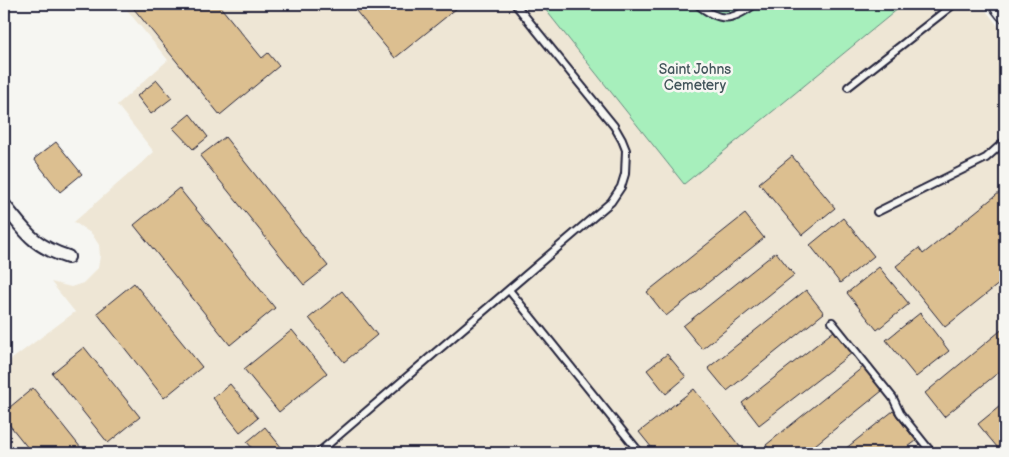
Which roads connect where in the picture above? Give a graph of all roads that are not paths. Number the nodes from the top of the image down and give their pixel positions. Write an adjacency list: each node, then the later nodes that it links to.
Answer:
1 (515, 4): 12 (lane)
2 (696, 4): 3 (lane)
3 (755, 4)
4 (954, 4): 7 (lane)
5 (998, 4): 6 (main road)
6 (1005, 13)
7 (848, 87)
8 (1005, 141): 10 (lane)
9 (4, 205): 11 (street)
10 (877, 212)
11 (68, 257)
12 (509, 290): 14 (lane); 15 (lane)
13 (832, 322): 16 (lane)
14 (318, 453)
15 (640, 453)
16 (932, 453)

